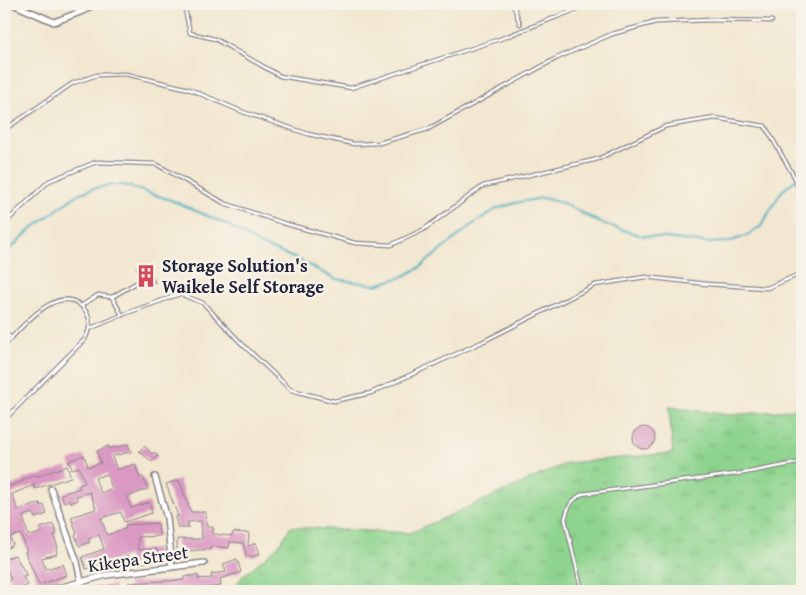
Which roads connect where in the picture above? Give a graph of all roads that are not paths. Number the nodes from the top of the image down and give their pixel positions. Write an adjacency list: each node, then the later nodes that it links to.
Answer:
1 (13, 4): 2 (street)
2 (94, 4)
3 (184, 4): 5 (lane)
4 (513, 4): 7 (lane)
5 (590, 4)
6 (772, 20): 8 (lane)
7 (520, 24)
8 (4, 130)
9 (802, 198): 10 (lane)
10 (4, 224)
11 (802, 273): 15 (lane)
12 (136, 283): 13 (lane)
13 (112, 297): 14 (lane); 15 (lane)
14 (81, 306): 16 (lane); 18 (lane)
15 (122, 315): 16 (lane)
16 (90, 330): 20 (lane)
17 (4, 333): 18 (lane)
18 (12, 338): 19 (lane)
19 (4, 346)
20 (4, 420)
21 (802, 462): 28 (lane)
22 (155, 478): 25 (street)
23 (51, 489): 26 (street)
24 (204, 563): 25 (street, Kikepa Street)
25 (172, 567): 26 (street, Kikepa Street)
26 (81, 581): 27 (street, Kikepa Street)
27 (47, 591)
28 (582, 591)

